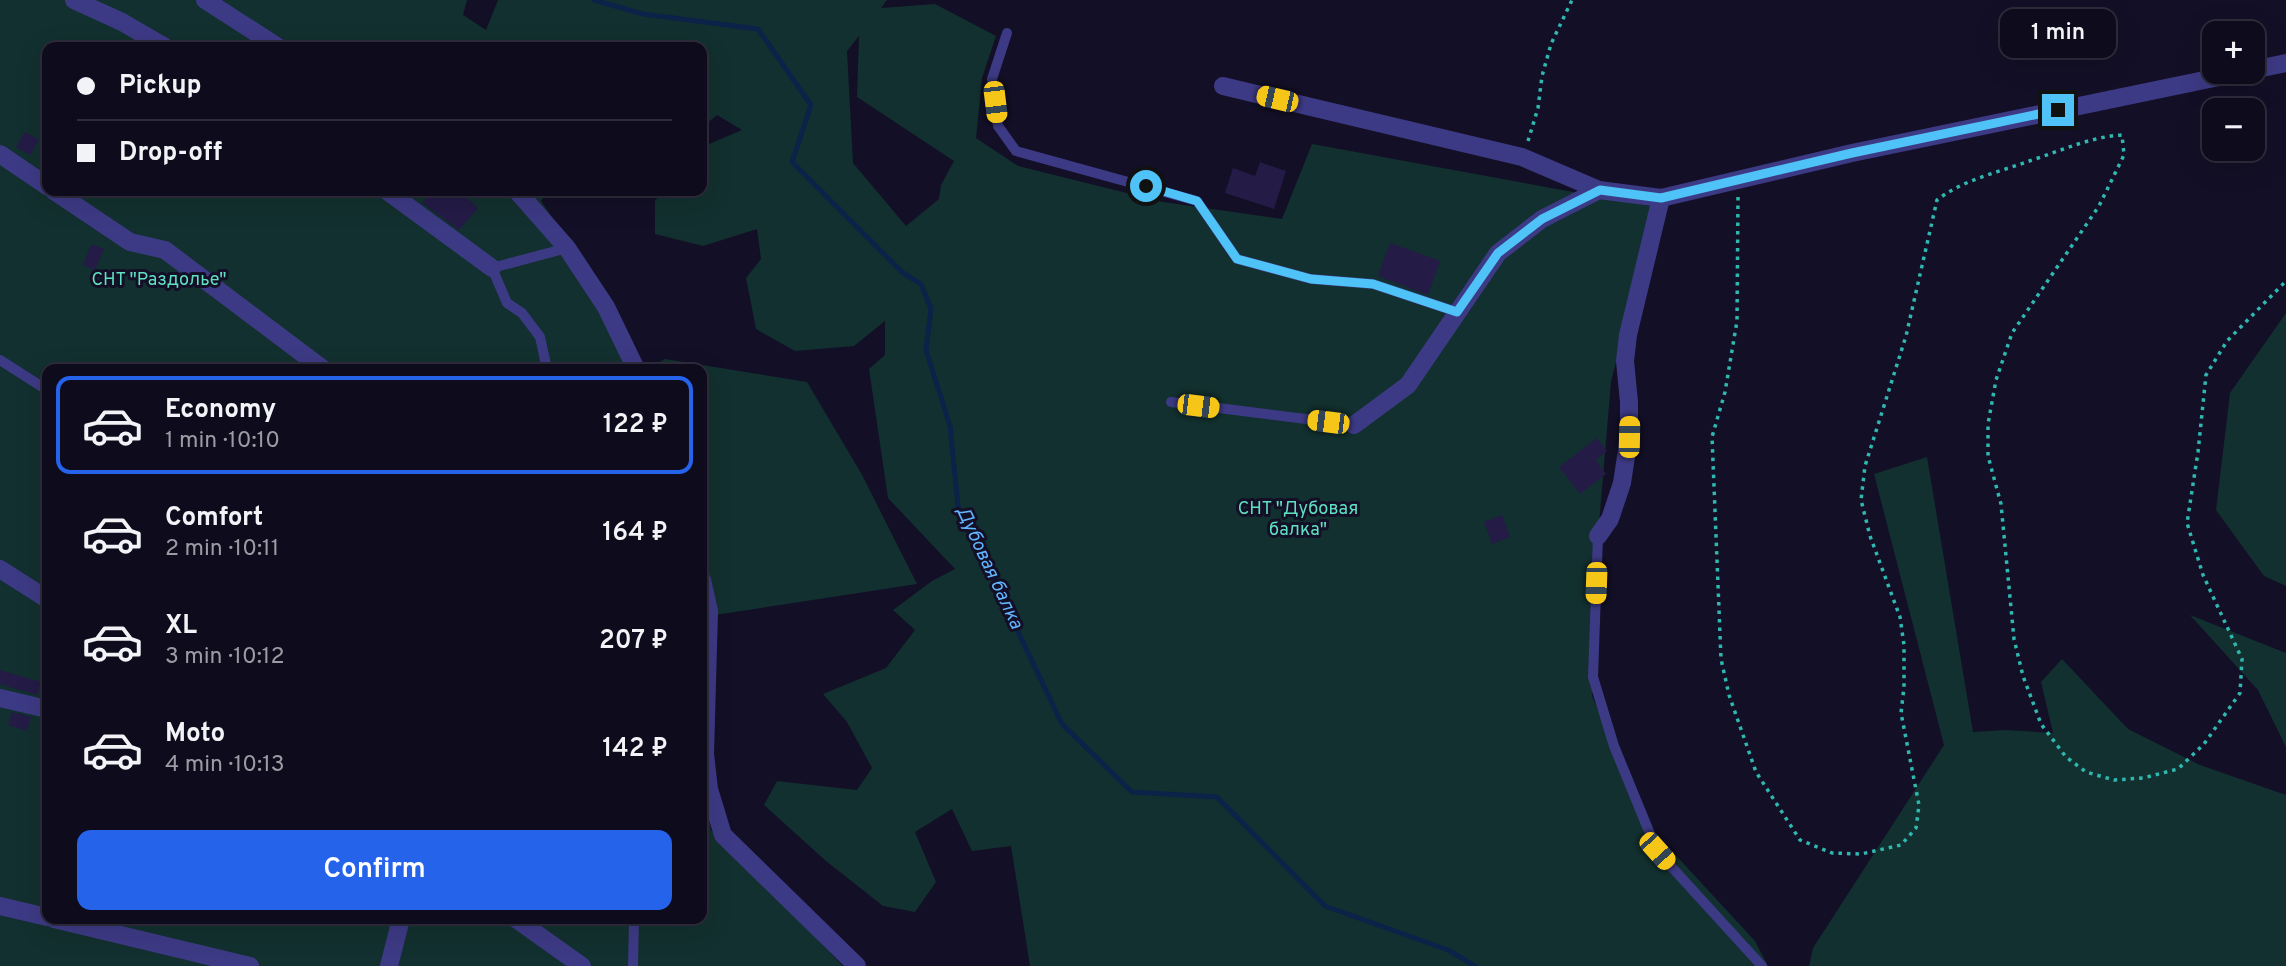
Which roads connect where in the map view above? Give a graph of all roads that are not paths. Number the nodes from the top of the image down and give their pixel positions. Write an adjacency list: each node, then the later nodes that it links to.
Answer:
1 (74, 0): 4 (street)
2 (205, 0): 5 (street)
3 (1007, 33): 19 (lane)
4 (156, 42)
5 (270, 42)
6 (2286, 63): 7 (street)
7 (2265, 67)
8 (2202, 80): 16 (street)
9 (1223, 86): 12 (street)
10 (0, 154): 11 (street)
11 (42, 183)
12 (1600, 190): 16 (street); 19 (street)
13 (61, 196): 21 (street)
14 (394, 196): 18 (street)
15 (521, 196): 17 (street)
16 (1661, 198): 27 (street)
17 (568, 248): 18 (lane); 23 (street)
18 (492, 268): 22 (lane)
19 (1457, 312): 26 (street)
20 (0, 360): 24 (lane)
21 (316, 364)
22 (546, 364)
23 (634, 364)
24 (42, 387)
25 (1171, 402): 26 (lane)
26 (1354, 425)
27 (1598, 536): 46 (lane)
28 (0, 569): 29 (street)
29 (42, 595)
30 (707, 602): 31 (street)
31 (707, 659)
32 (0, 698): 33 (street)
33 (42, 708)
34 (707, 778): 45 (street)
35 (0, 906): 36 (street)
36 (42, 916)
37 (75, 924): 41 (street)
38 (400, 924): 42 (street)
39 (523, 924): 43 (street)
40 (634, 924): 44 (lane)
41 (250, 966)
42 (389, 966)
43 (582, 966)
44 (633, 966)
45 (857, 966)
46 (1762, 966)

